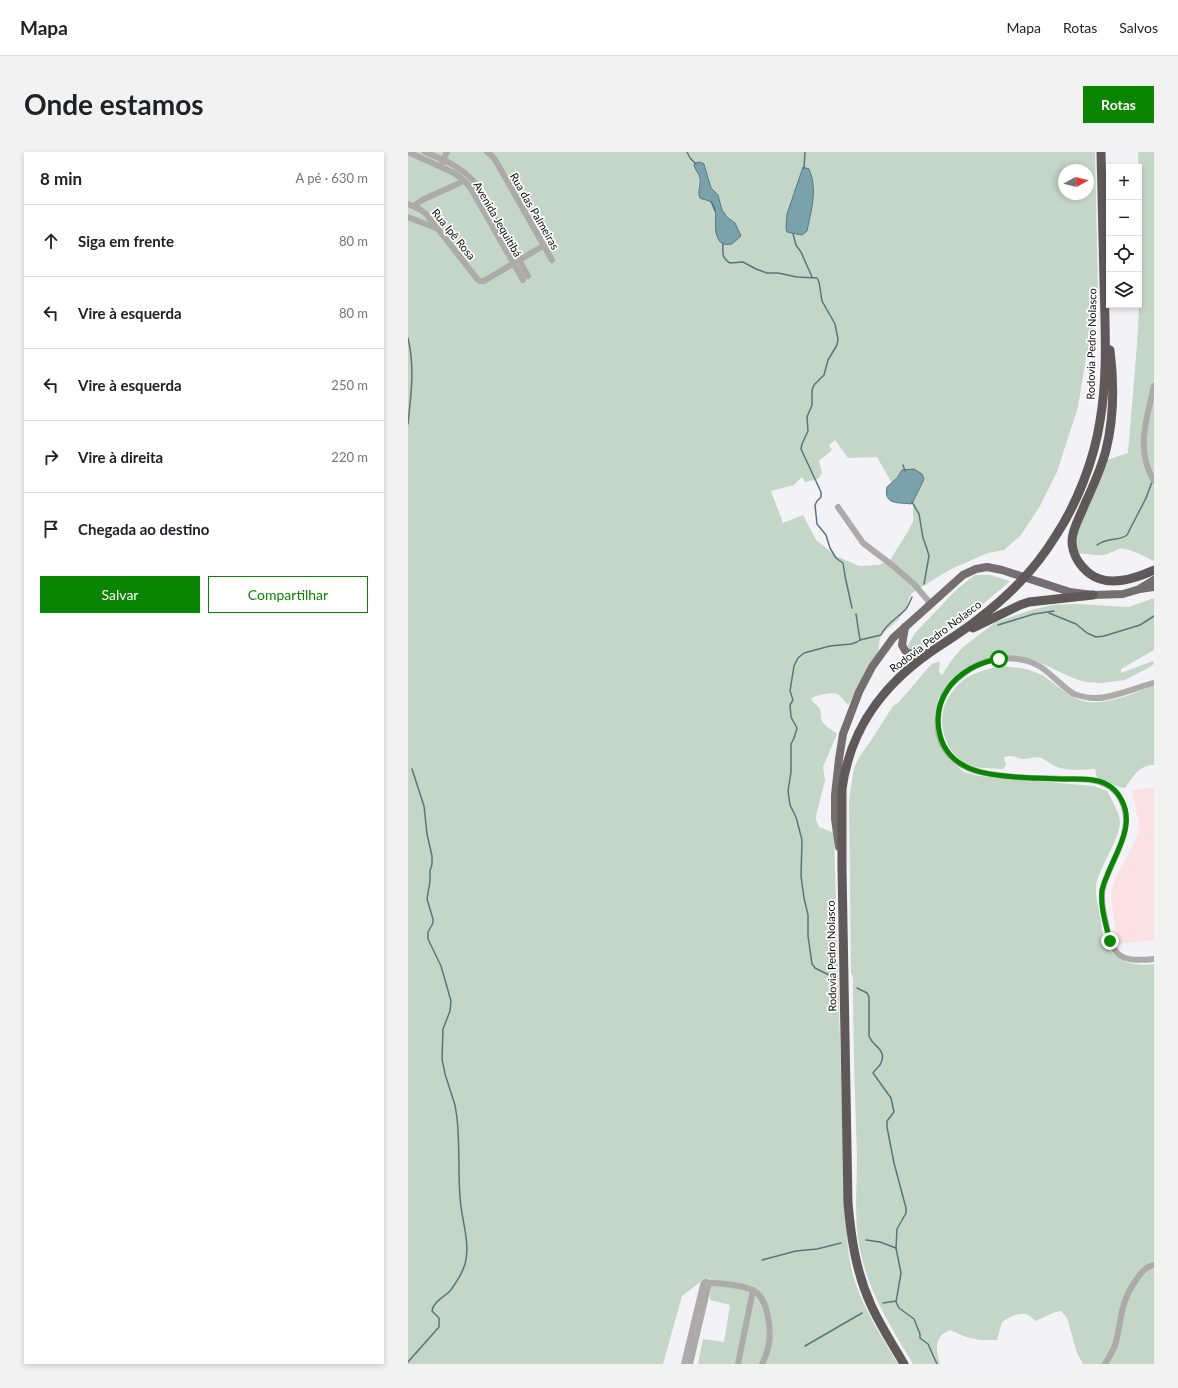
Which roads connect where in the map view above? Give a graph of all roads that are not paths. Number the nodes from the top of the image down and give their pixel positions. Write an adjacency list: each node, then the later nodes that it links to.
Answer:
1 (408, 152): 6 (street, Avenida Jequitibá)
2 (425, 152): 6 (street, Avenida Jequitibá)
3 (447, 152): 6 (street)
4 (487, 152): 11 (street, Rua das Palmeiras)
5 (1100, 152): 15 (highway, Rodovia Pedro Nolasco)
6 (442, 163): 7 (street, Avenida Jequitibá); 13 (street, Avenida Jequitibá)
7 (464, 181): 8 (street); 13 (street, Avenida Jequitibá)
8 (411, 205): 10 (street, Rua Ipê Rosa)
9 (408, 217): 10 (street)
10 (436, 228): 13 (street, Rua Ipê Rosa)
11 (544, 246): 12 (street, Rua das Palmeiras); 13 (street)
12 (552, 260)
13 (516, 262): 14 (street, Avenida Jequitibá)
14 (525, 278)
15 (1105, 329): 21 (highway); 26 (highway, Rodovia Pedro Nolasco)
16 (1154, 386): 17 (street)
17 (1154, 481)
18 (838, 507): 20 (street)
19 (851, 533): 20 (street)
20 (859, 538): 24 (street)
21 (1154, 570)
22 (1153, 585): 23 (main road)
23 (1093, 595): 24 (main road); 26 (highway)
24 (931, 604): 25 (main road)
25 (905, 627): 27 (main road); 29 (main road)
26 (956, 636): 27 (highway, Rodovia Pedro Nolasco)
27 (929, 653): 29 (highway, Rodovia Pedro Nolasco)
28 (1154, 683): 30 (street)
29 (842, 869): 38 (highway, Rodovia Pedro Nolasco)
30 (1154, 958)
31 (1154, 1264): 39 (street)
32 (709, 1283): 33 (street); 34 (street); 35 (street)
33 (753, 1290): 36 (street); 37 (street)
34 (684, 1364)
35 (690, 1364)
36 (738, 1364)
37 (762, 1364)
38 (904, 1364)
39 (1105, 1364)

